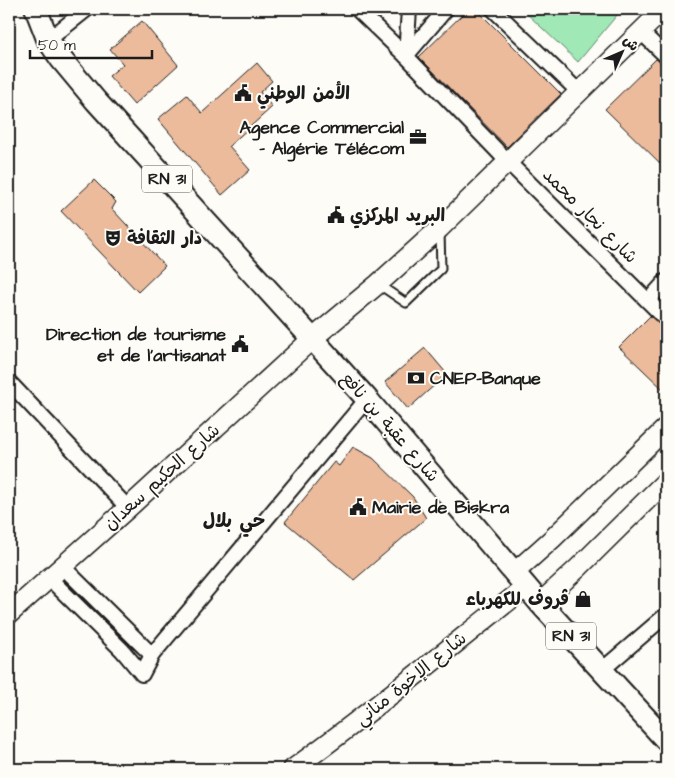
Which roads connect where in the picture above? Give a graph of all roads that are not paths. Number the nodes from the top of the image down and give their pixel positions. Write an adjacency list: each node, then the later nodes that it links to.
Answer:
1 (36, 9): 9 (main road, RN 31)
2 (86, 9): 9 (street)
3 (357, 9): 10 (street, شارع نجار محمد)
4 (409, 9): 10 (street)
5 (446, 9): 10 (street)
6 (493, 9): 12 (street)
7 (664, 9): 8 (street, شارع الحكيم سعدان)
8 (641, 32): 11 (street); 12 (street, شارع الحكيم سعدان)
9 (48, 40): 19 (main road, RN 31)
10 (406, 56): 13 (street, شارع نجار محمد)
11 (666, 56)
12 (579, 92): 13 (street, شارع الحكيم سعدان)
13 (508, 162): 14 (street, شارع الحكيم سعدان); 17 (street, شارع نجار محمد)
14 (440, 228): 16 (street, شارع الحكيم سعدان); 16 (lane)
15 (666, 282): 17 (street)
16 (378, 284): 19 (street, شارع الحكيم سعدان)
17 (648, 300): 18 (street, شارع نجار محمد)
18 (666, 319)
19 (312, 339): 21 (main road, شارع عقبة بن نافع / RN 31); 24 (street, شارع الحكيم سعدان)
20 (9, 382): 24 (street)
21 (367, 399): 26 (main road, شارع عقبة بن نافع / RN 31); 29 (street)
22 (666, 428): 26 (street, شارع الإخوة مناني)
23 (666, 481): 26 (street, شارع الإخوة مناني)
24 (128, 508): 25 (street, شارع الحكيم سعدان)
25 (56, 572): 27 (street, شارع الحكيم سعدان); 29 (street); 29 (street)
26 (527, 587): 30 (main road, شارع عقبة بن نافع / RN 31); 32 (street, شارع الإخوة مناني)
27 (9, 614)
28 (666, 615): 30 (street)
29 (152, 654)
30 (602, 670): 31 (main road, شارع عقبة بن نافع / RN 31)
31 (666, 740)
32 (293, 769)

